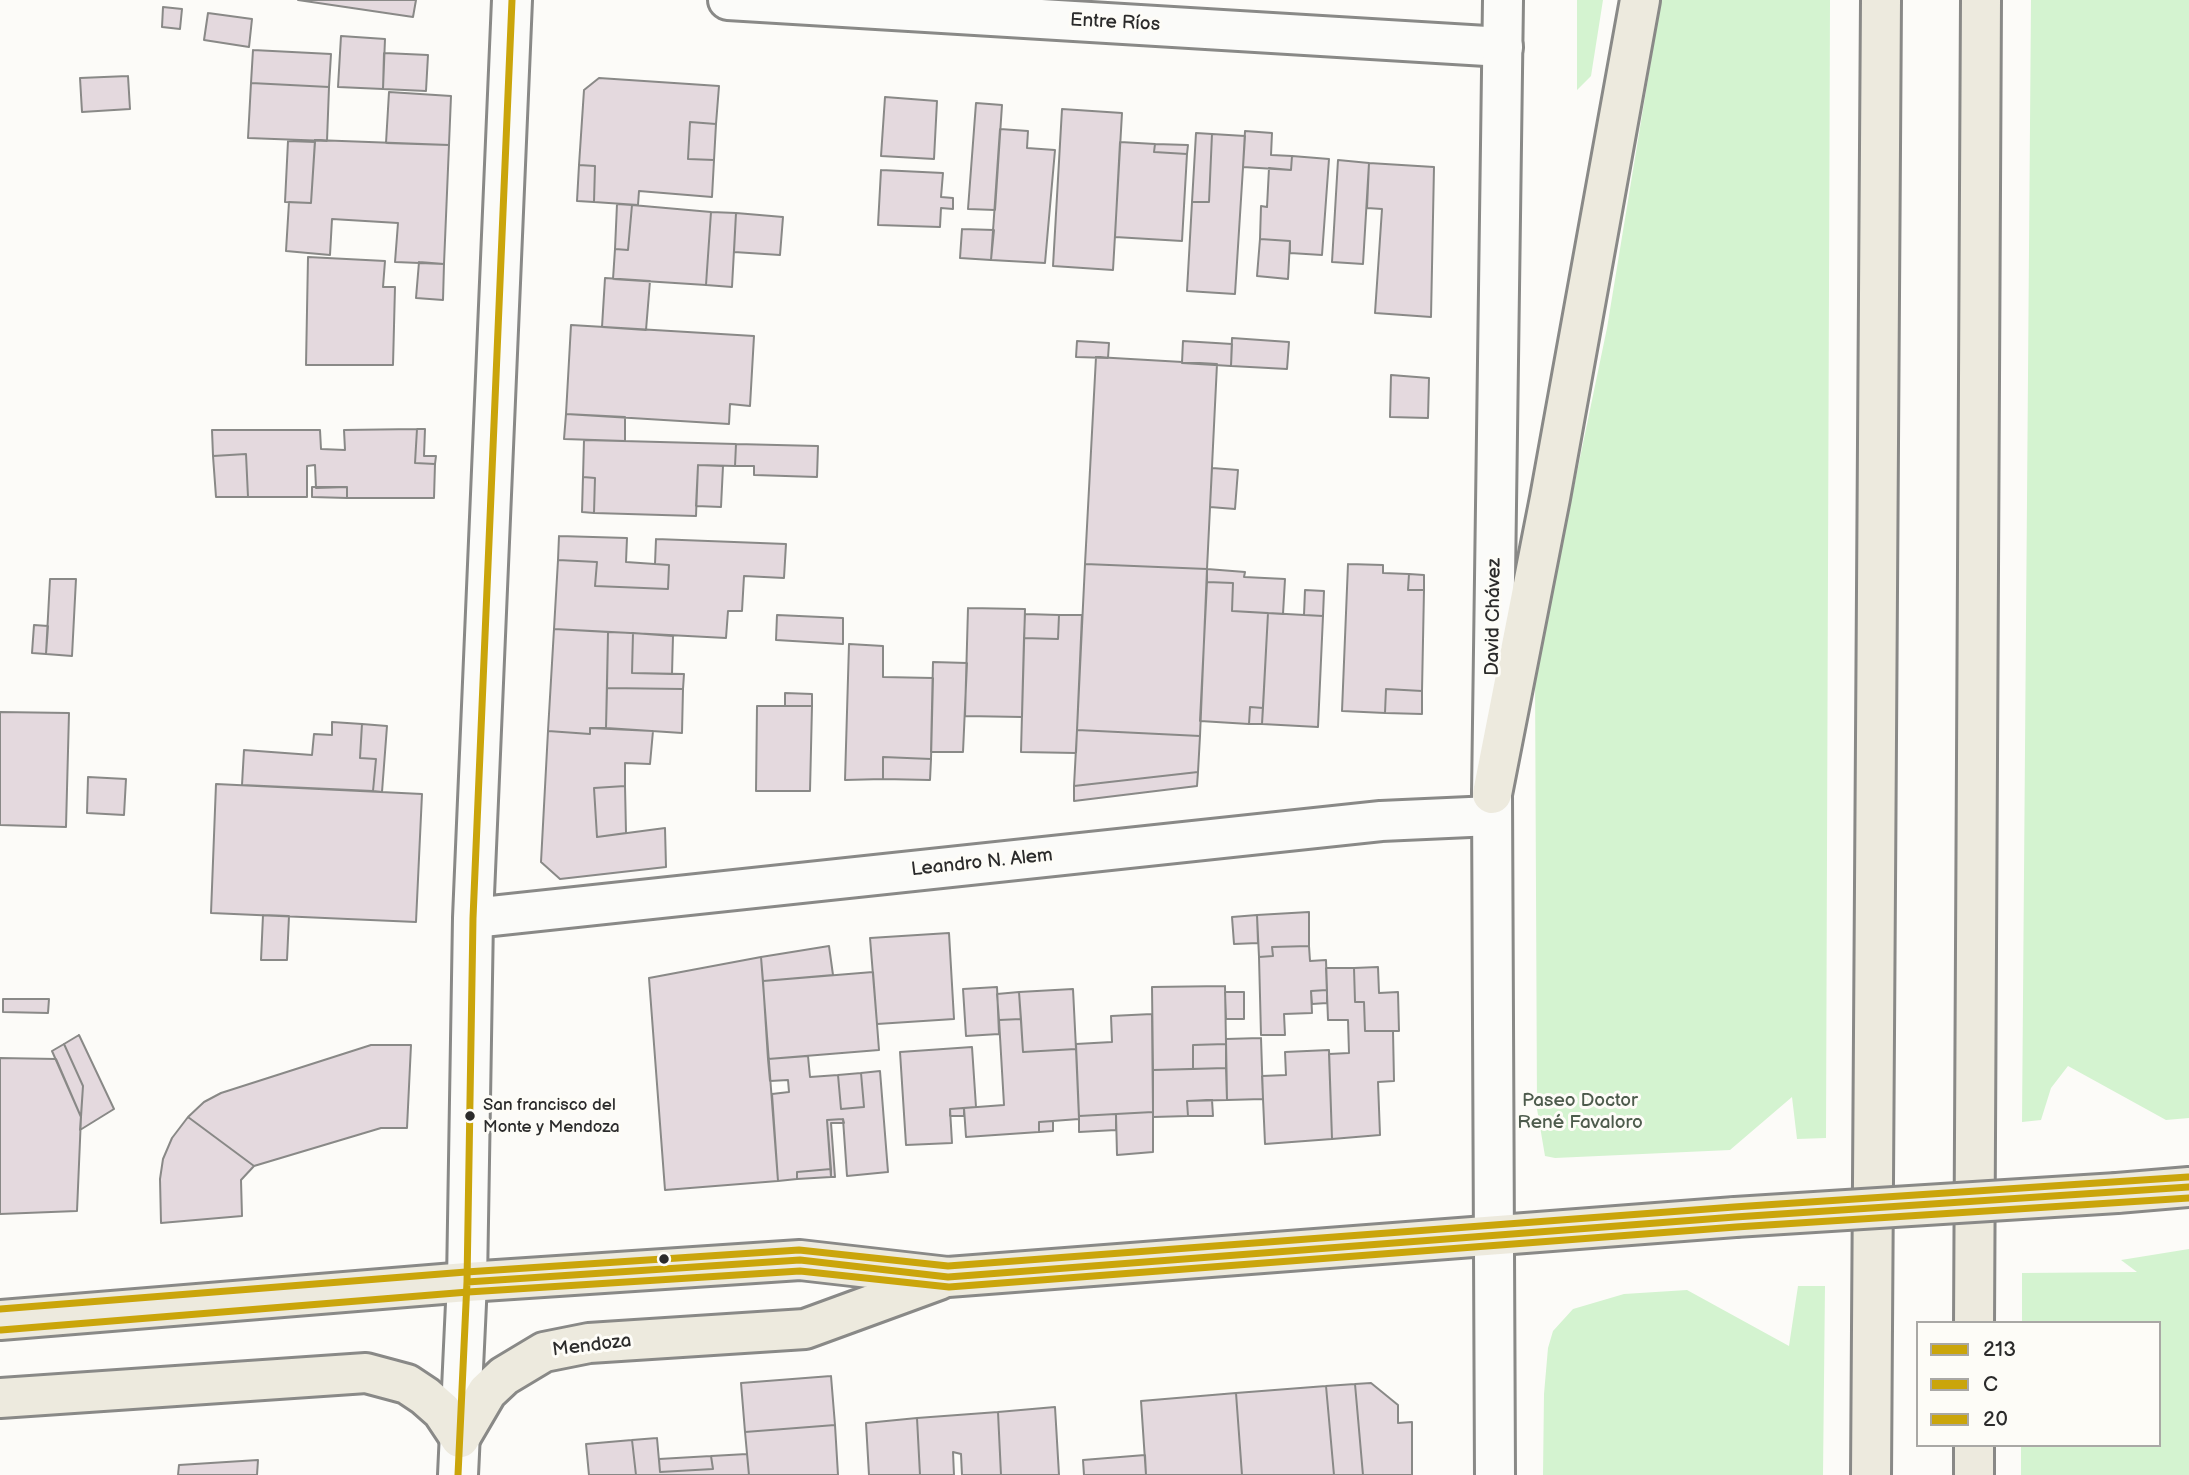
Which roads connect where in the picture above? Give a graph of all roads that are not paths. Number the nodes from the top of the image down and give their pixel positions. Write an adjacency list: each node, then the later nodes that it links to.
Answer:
1 (512, 0): 9 (street)
2 (728, 0): 7 (street, Entre Ríos)
3 (1503, 0): 7 (street, David Chávez)
4 (1640, 0): 8 (main road)
5 (1881, 0): 20 (main road)
6 (1981, 0): 15 (main road)
7 (1503, 47): 8 (street, David Chávez)
8 (1492, 805): 9 (street, Leandro N. Alem); 11 (street, David Chávez)
9 (472, 918): 13 (street)
10 (2189, 1187): 11 (main road, Mendoza, bridge)
11 (1494, 1235): 12 (main road, Mendoza); 19 (street, David Chávez)
12 (948, 1277): 13 (main road, Mendoza); 18 (main road, Mendoza)
13 (467, 1282): 14 (main road, Mendoza); 18 (street)
14 (0, 1320)
15 (1974, 1321)
16 (0, 1398): 18 (main road)
17 (1974, 1447): 21 (main road)
18 (459, 1457)
19 (1495, 1475)
20 (1871, 1475)
21 (1973, 1475)

